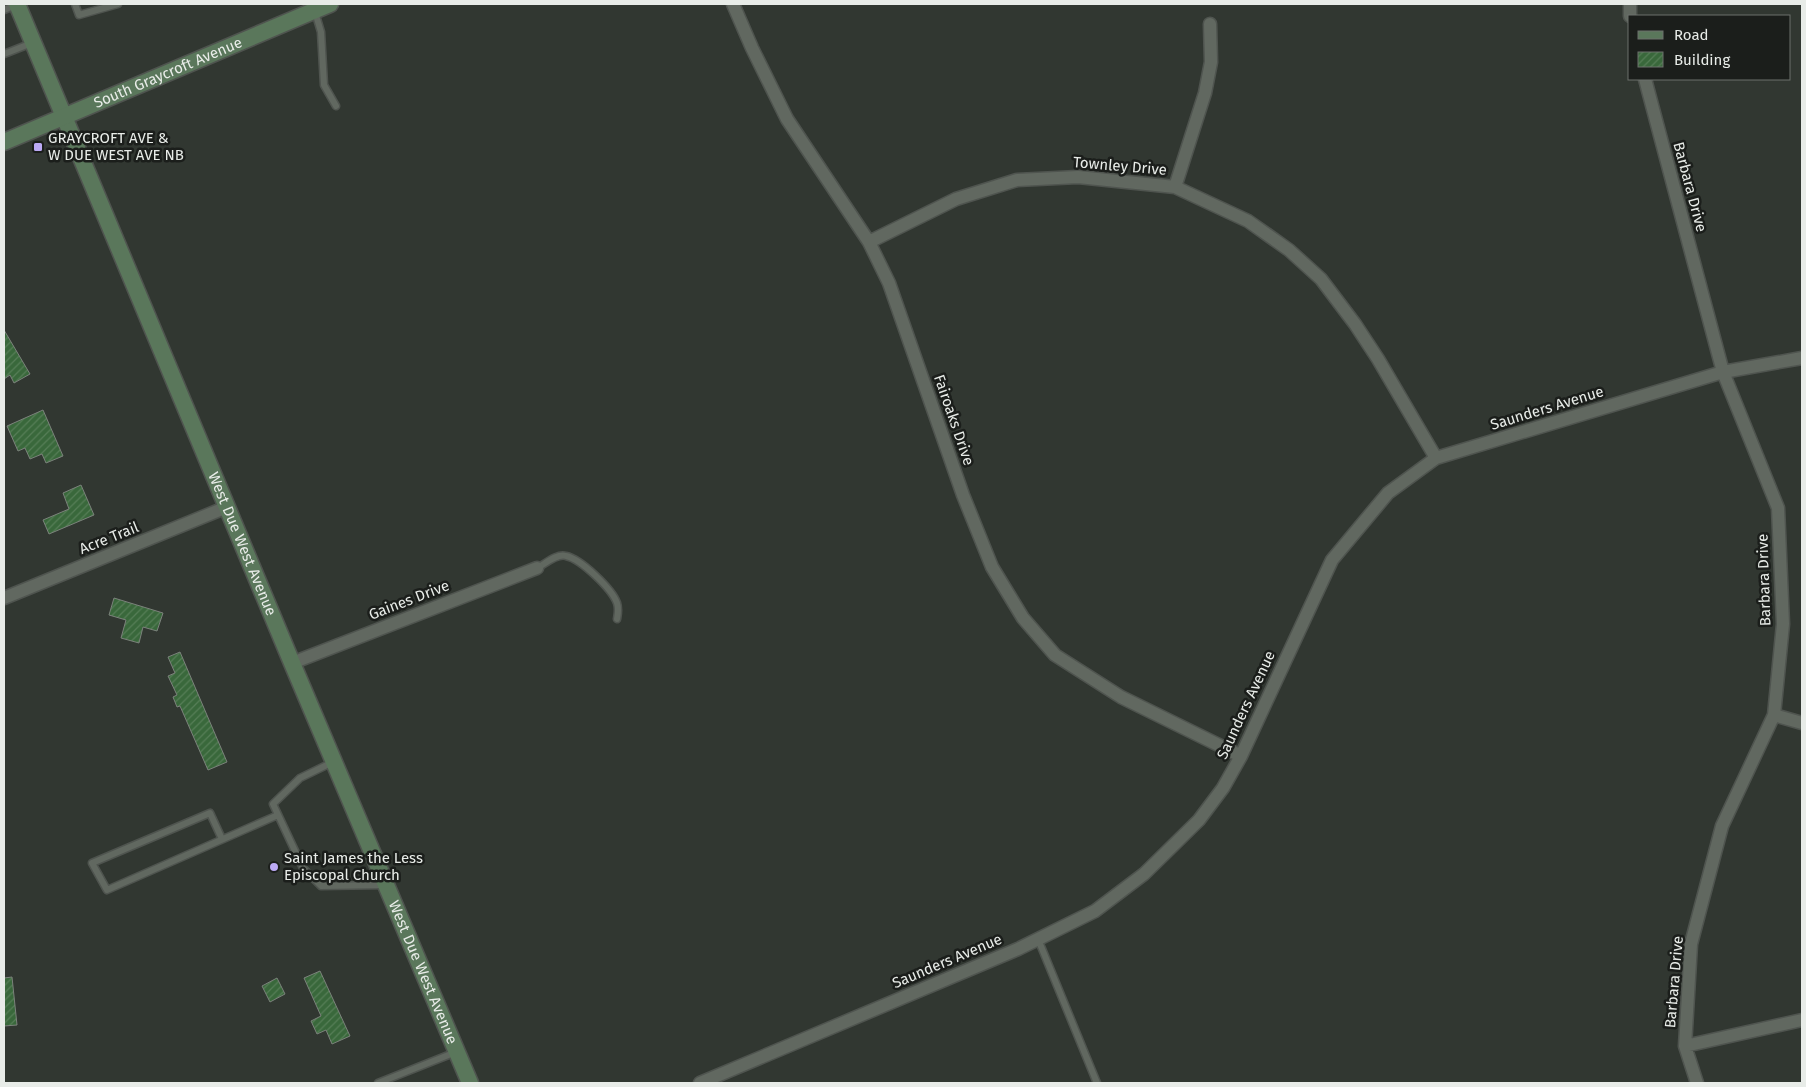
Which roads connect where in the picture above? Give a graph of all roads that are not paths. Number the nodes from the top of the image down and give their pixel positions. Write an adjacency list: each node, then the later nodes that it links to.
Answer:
1 (75, 4): 2 (lane)
2 (118, 4)
3 (330, 4): 6 (main road, South Graycroft Avenue)
4 (733, 4): 15 (street, Fairoaks Drive)
5 (13, 6): 8 (main road, West Due West Avenue)
6 (315, 10): 11 (lane); 12 (main road, South Graycroft Avenue)
7 (1210, 24): 14 (street)
8 (33, 42): 9 (lane); 12 (main road, West Due West Avenue)
9 (4, 54)
10 (1645, 80): 17 (street, Barbara Drive)
11 (336, 106)
12 (64, 117): 13 (main road, South Graycroft Avenue); 19 (main road, West Due West Avenue)
13 (4, 142)
14 (1175, 187): 15 (street, Townley Drive); 18 (street, Townley Drive)
15 (869, 242): 26 (street, Fairoaks Drive)
16 (1802, 358): 17 (street, Saunders Avenue)
17 (1723, 372): 18 (street, Saunders Avenue); 24 (street, Barbara Drive)
18 (1436, 458): 26 (street, Saunders Avenue)
19 (227, 507): 21 (street, Acre Trail); 23 (main road, West Due West Avenue)
20 (537, 568): 22 (lane); 23 (street, Gaines Drive)
21 (4, 598)
22 (617, 619)
23 (292, 663): 27 (main road, West Due West Avenue)
24 (1774, 715): 25 (street); 33 (street, Barbara Drive)
25 (1802, 723)
26 (1241, 756): 31 (street, Saunders Avenue)
27 (334, 761): 28 (lane); 30 (main road, West Due West Avenue)
28 (278, 815): 29 (lane); 30 (lane)
29 (222, 839): 29 (lane)
30 (386, 885): 34 (main road, West Due West Avenue)
31 (1038, 939): 37 (street, Saunders Avenue); 38 (lane)
32 (1802, 1020): 33 (street)
33 (1685, 1046): 39 (street, Barbara Drive)
34 (457, 1052): 35 (lane); 36 (main road, West Due West Avenue)
35 (378, 1083)
36 (470, 1083)
37 (700, 1083)
38 (1097, 1083)
39 (1697, 1083)

